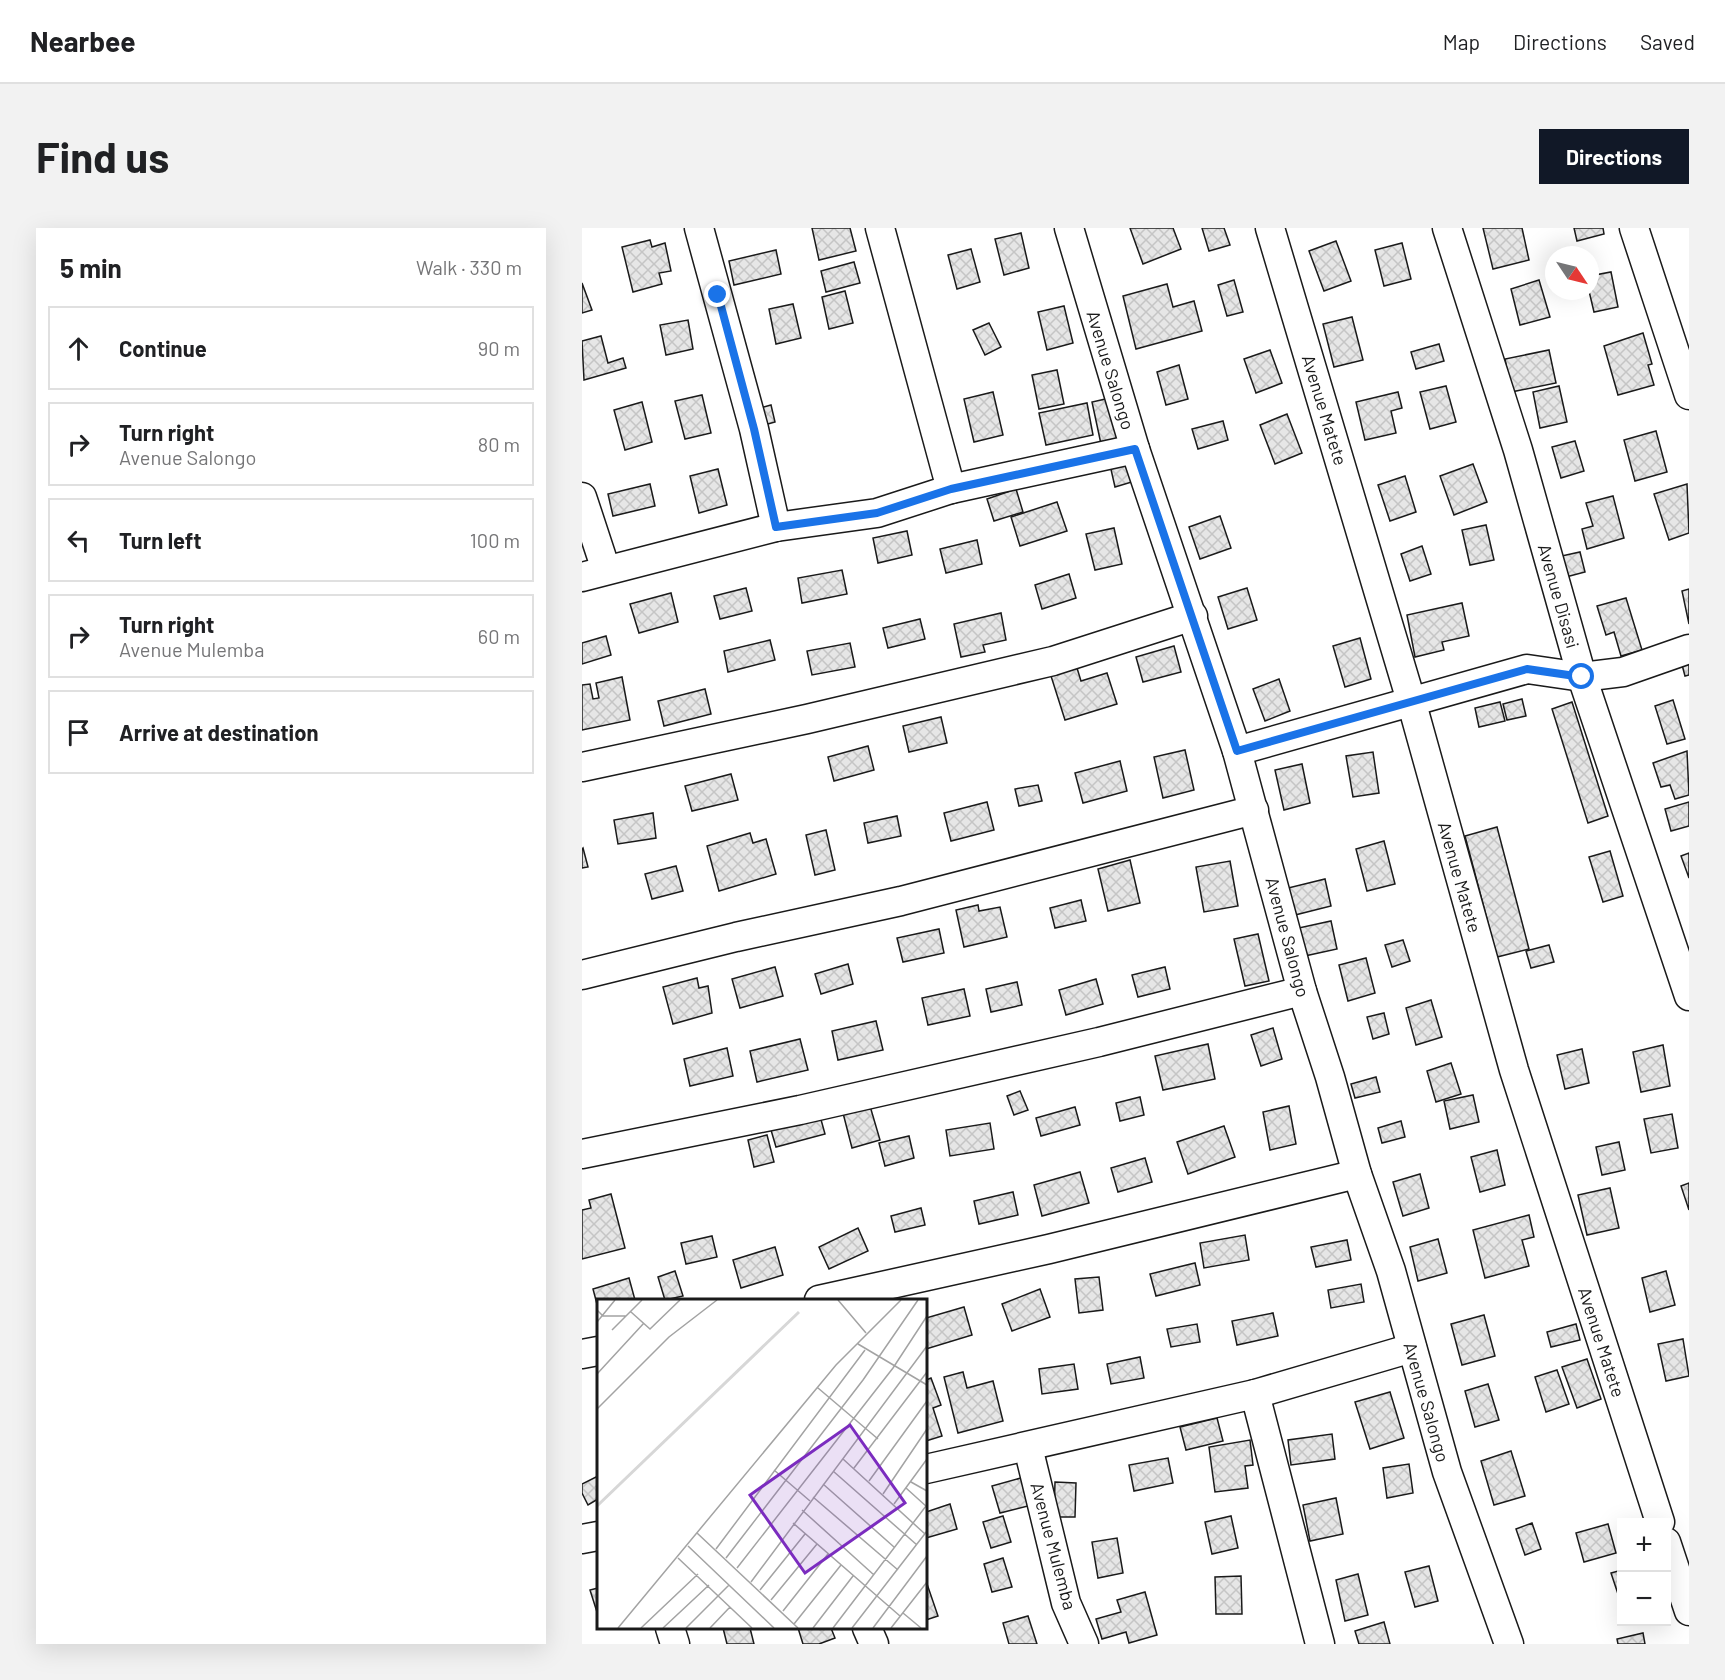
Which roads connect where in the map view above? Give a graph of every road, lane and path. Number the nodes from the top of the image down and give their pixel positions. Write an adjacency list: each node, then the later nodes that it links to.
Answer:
1 (699, 228): 11 (street)
2 (880, 228): 9 (street)
3 (1069, 228): 8 (street, Avenue Salongo)
4 (1270, 228): 16 (street, Avenue Matete)
5 (1447, 228): 15 (street, Avenue Disasi)
6 (1634, 228): 7 (street)
7 (1689, 396)
8 (1135, 449): 9 (street); 13 (street, Avenue Salongo)
9 (951, 489): 11 (street)
10 (582, 497): 12 (street)
11 (776, 527): 12 (street)
12 (594, 573)
13 (1193, 616): 17 (street, Avenue Salongo); 18 (street)
14 (1689, 649): 15 (street)
15 (1582, 677): 16 (street); 22 (street, Avenue Disasi)
16 (1412, 704): 17 (street); 32 (street, Avenue Matete)
17 (1237, 751): 19 (street, Avenue Salongo)
18 (582, 767)
19 (1254, 810): 20 (street); 21 (street, Avenue Salongo)
20 (582, 975)
21 (1302, 991): 23 (street); 24 (street, Avenue Salongo)
22 (1689, 996)
23 (582, 1154)
24 (1357, 1174): 25 (street); 26 (street, Avenue Salongo)
25 (824, 1299)
26 (1412, 1348): 29 (street); 43 (street, Avenue Salongo)
27 (597, 1351): 28 (street)
28 (582, 1354)
29 (1255, 1394): 30 (street); 42 (street)
30 (1028, 1447): 31 (street); 41 (street, Avenue Mulemba)
31 (927, 1469)
32 (1659, 1518)
33 (597, 1536): 34 (street)
34 (582, 1539)
35 (1671, 1557): 36 (street)
36 (1689, 1611)
37 (670, 1629): 39 (street)
38 (867, 1629): 40 (street)
39 (675, 1644)
40 (874, 1644)
41 (1084, 1644)
42 (1320, 1644)
43 (1509, 1644)

